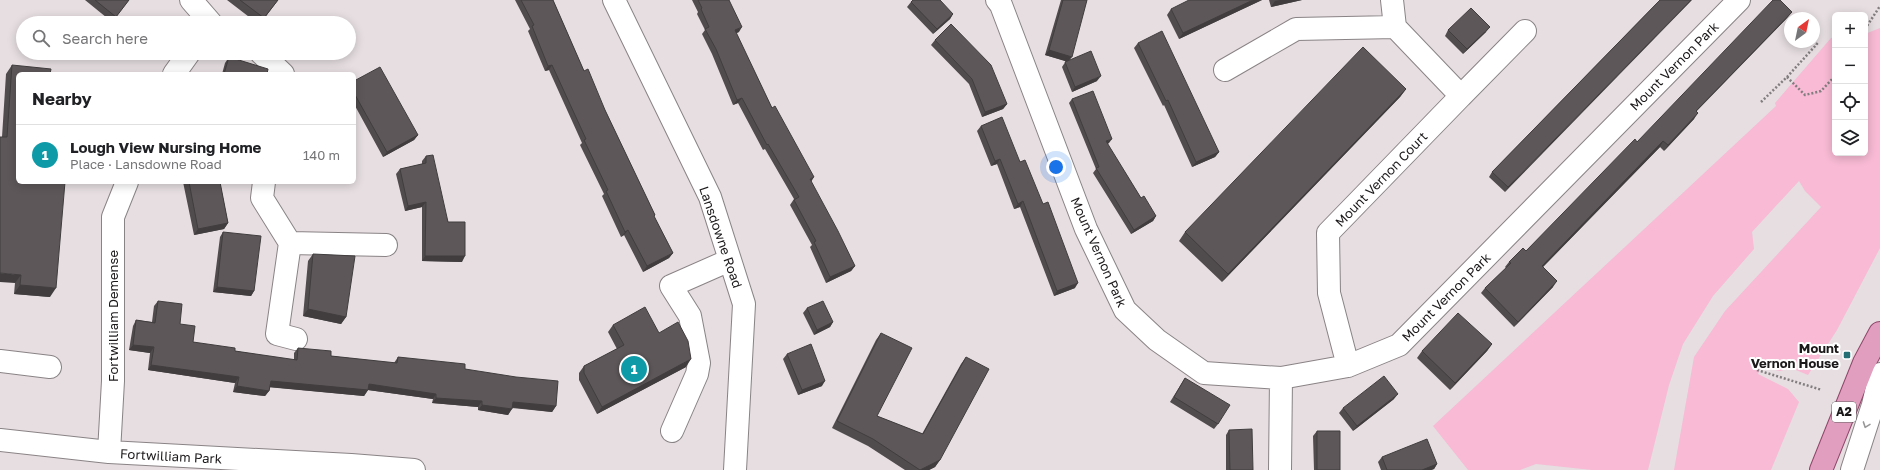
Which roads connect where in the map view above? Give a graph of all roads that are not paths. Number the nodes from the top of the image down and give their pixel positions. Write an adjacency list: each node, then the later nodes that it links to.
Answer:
1 (191, 0): 6 (street)
2 (614, 0): 19 (street, Lansdowne Road)
3 (1392, 0): 7 (street)
4 (1739, 0): 23 (street, Mount Vernon Park)
5 (1002, 2): 26 (street, Mount Vernon Park)
6 (205, 16)
7 (1395, 27): 11 (street); 14 (street)
8 (1525, 31): 14 (street, Mount Vernon Court)
9 (184, 60): 12 (street)
10 (268, 60): 13 (street)
11 (1225, 70)
12 (175, 72)
13 (281, 72)
14 (1461, 96): 23 (street, Mount Vernon Court)
15 (126, 184): 29 (street, Fortwilliam Demense)
16 (264, 184): 17 (street)
17 (290, 242): 18 (street); 21 (street)
18 (386, 245)
19 (730, 260): 27 (street); 31 (street, Lansdowne Road)
20 (1880, 333): 33 (main road, A2)
21 (296, 339)
22 (0, 361): 24 (street)
23 (1348, 366): 26 (street, Mount Vernon Park)
24 (50, 367)
25 (1880, 374): 34 (street, one-way to 34)
26 (1281, 378): 32 (street)
27 (672, 431)
28 (0, 440): 29 (street, Fortwilliam Park)
29 (109, 452): 30 (street, Fortwilliam Park)
30 (414, 470)
31 (735, 470)
32 (1280, 470)
33 (1821, 470)
34 (1852, 470)

